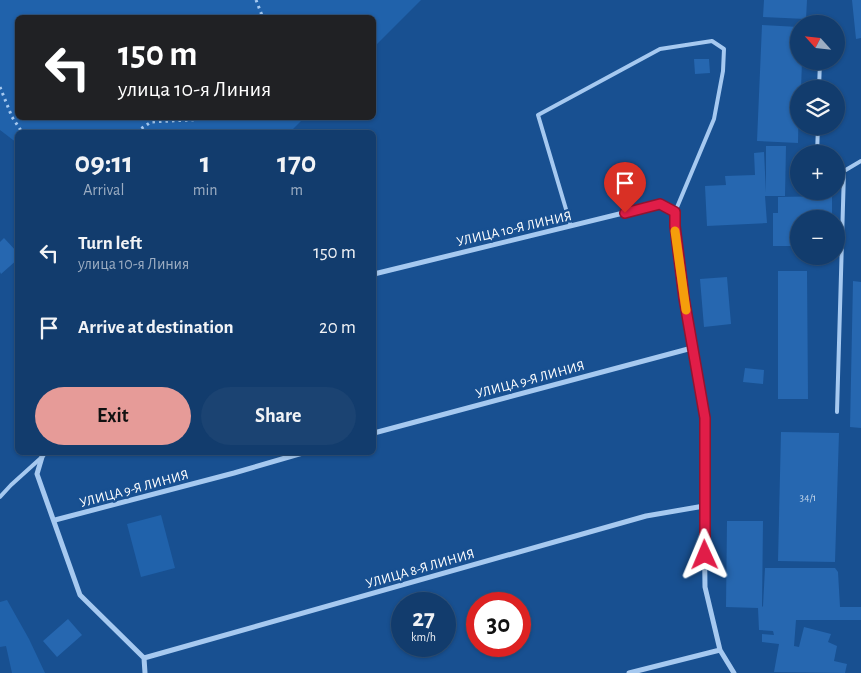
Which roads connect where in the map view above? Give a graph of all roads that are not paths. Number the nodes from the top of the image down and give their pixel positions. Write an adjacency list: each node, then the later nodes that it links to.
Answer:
1 (861, 161): 2 (lane)
2 (845, 170)
3 (843, 200): 8 (lane)
4 (675, 212): 5 (street, УЛИЦА 10-Я ЛИНИЯ); 5 (lane); 7 (street)
5 (571, 226): 6 (street, УЛИЦА 10-Я ЛИНИЯ)
6 (376, 274)
7 (692, 348): 9 (street, УЛИЦА 9-Я ЛИНИЯ); 13 (street)
8 (836, 412)
9 (376, 432)
10 (44, 455): 12 (lane); 14 (street)
11 (296, 455): 14 (street, УЛИЦА 9-Я ЛИНИЯ)
12 (0, 497)
13 (704, 506): 15 (street); 16 (street, УЛИЦА 8-Я ЛИНИЯ)
14 (54, 520): 16 (street)
15 (720, 650): 18 (street); 19 (street)
16 (144, 658): 17 (street)
17 (146, 673)
18 (629, 673)
19 (734, 673)

